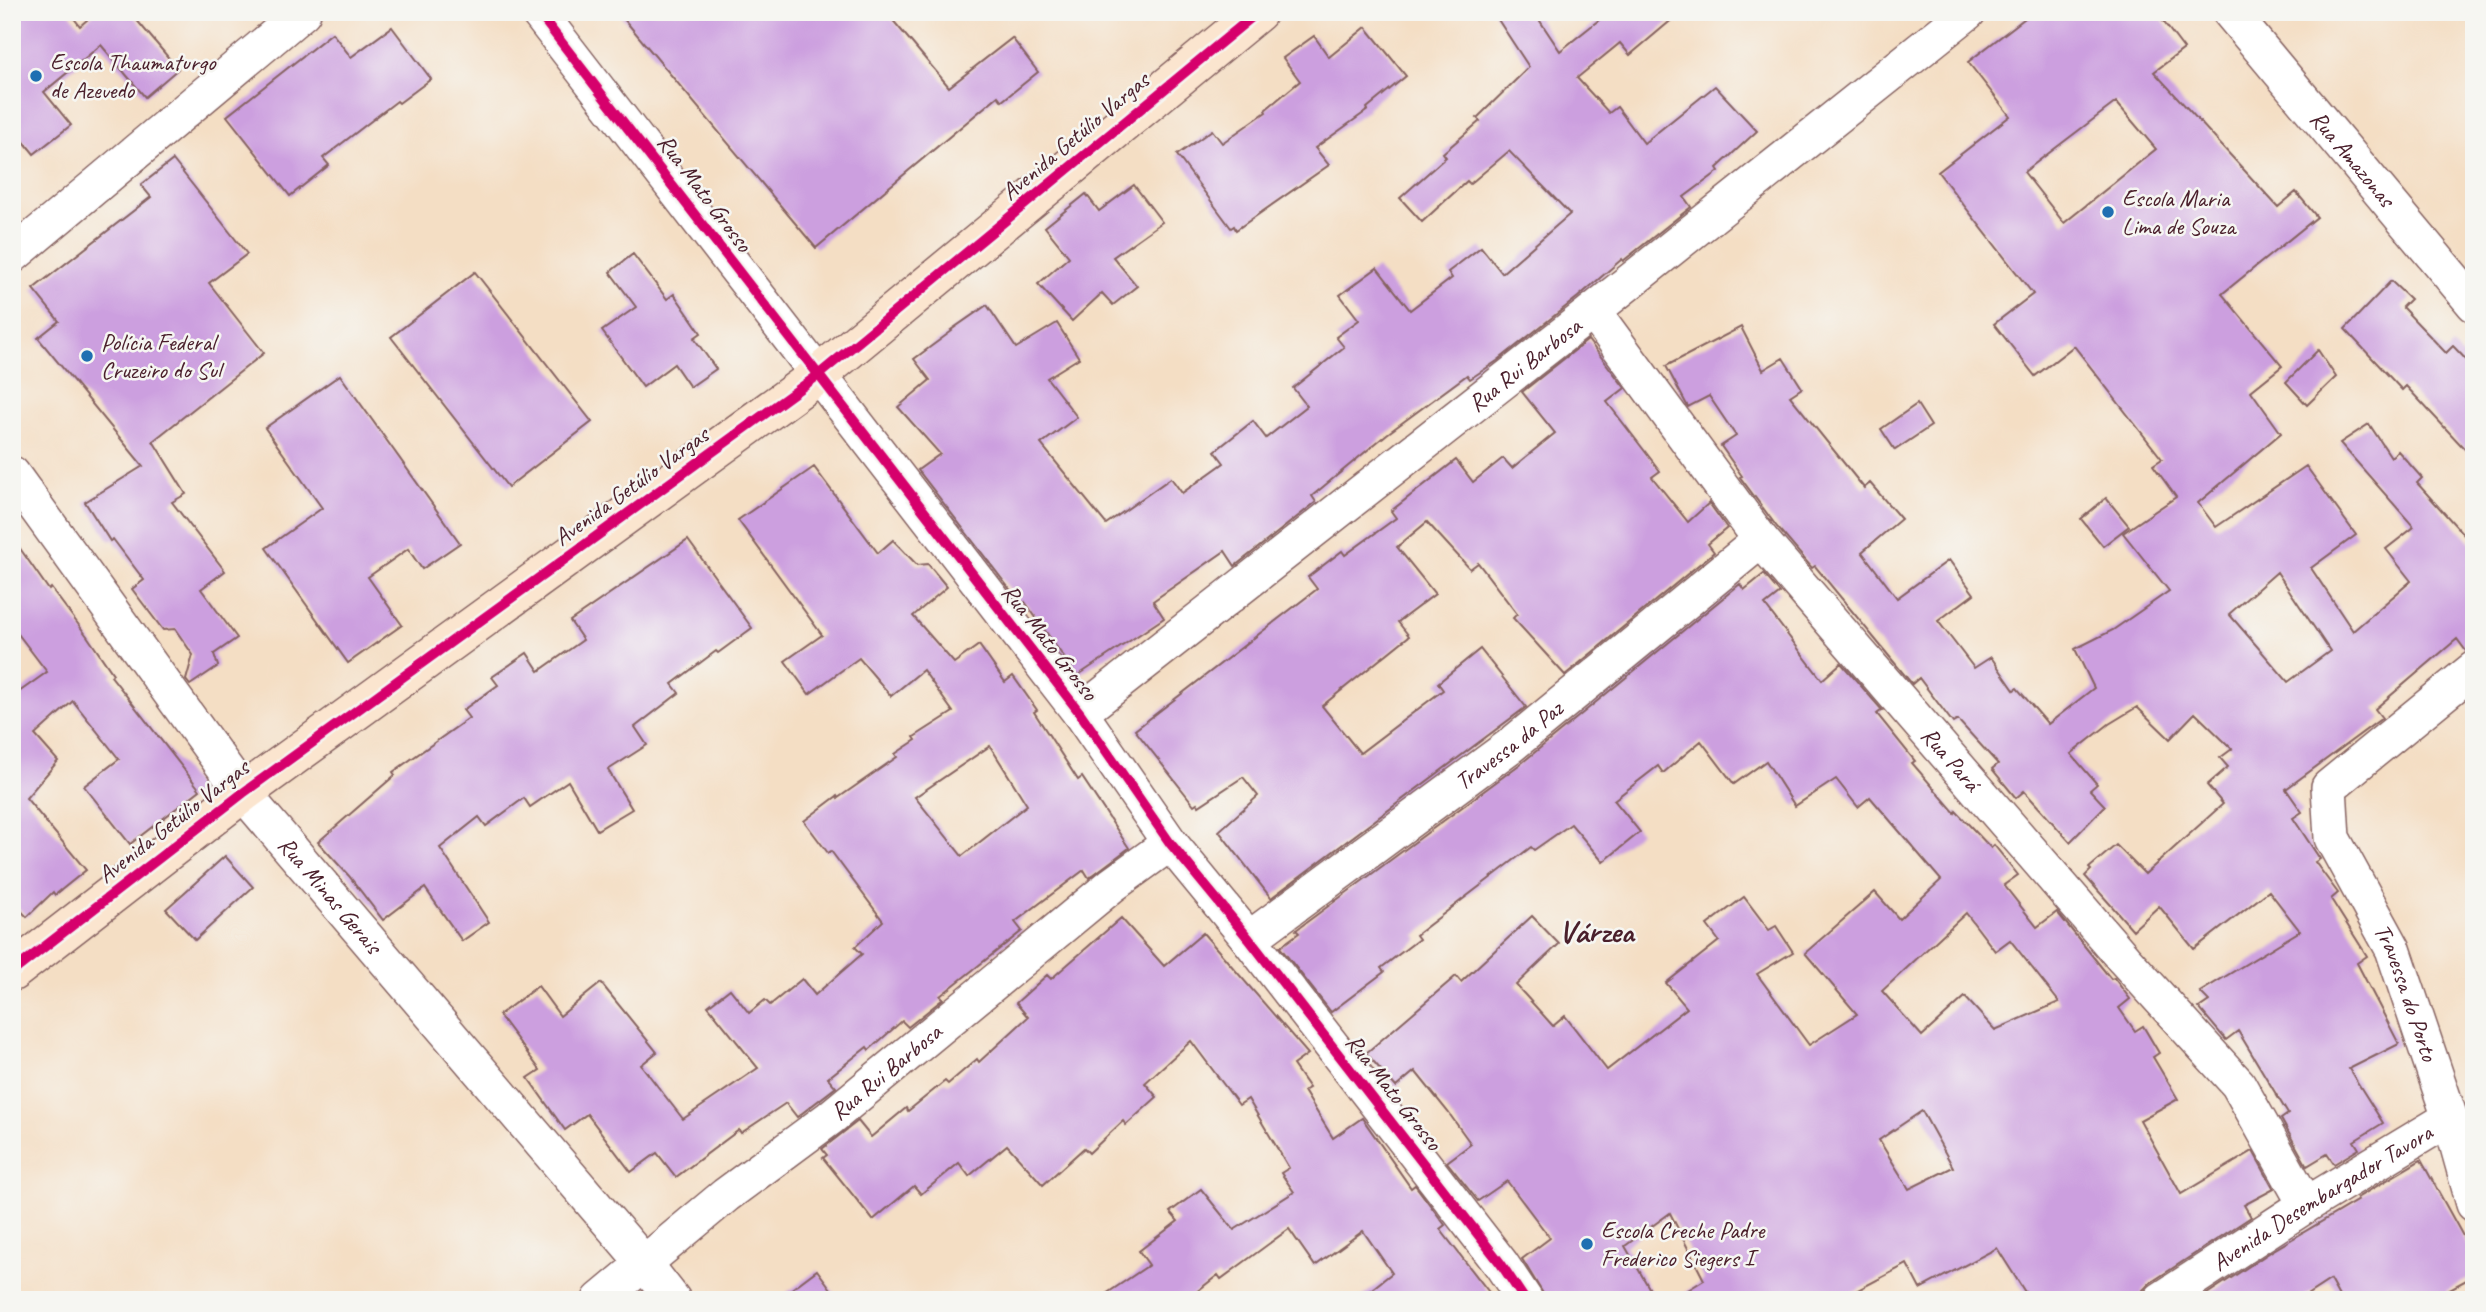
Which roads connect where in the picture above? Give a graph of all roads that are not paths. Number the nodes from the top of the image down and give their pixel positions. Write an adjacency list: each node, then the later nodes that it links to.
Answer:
1 (303, 12): 6 (street)
2 (538, 12): 9 (street, Rua Mato Grosso)
3 (1258, 12): 9 (street, Avenida Getúlio Vargas)
4 (1968, 12): 8 (street, Rua Rui Barbosa)
5 (2230, 12): 7 (street, Rua Amazonas)
6 (12, 256)
7 (2474, 304)
8 (1593, 311): 11 (street, Rua Pará); 13 (street, Rua Rui Barbosa)
9 (817, 376): 13 (street, Rua Mato Grosso); 14 (street, Avenida Getúlio Vargas)
10 (12, 474): 14 (street, Rua Minas Gerais)
11 (1761, 540): 16 (street, Travessa da Paz); 19 (street, Rua Pará)
12 (2474, 669): 18 (street, Travessa do Porto)
13 (1080, 713): 15 (street, Rua Mato Grosso)
14 (243, 793): 17 (street, Avenida Getúlio Vargas); 21 (street, Rua Minas Gerais)
15 (1170, 844): 16 (street, Rua Mato Grosso); 21 (street, Rua Rui Barbosa)
16 (1249, 939): 24 (street, Rua Mato Grosso)
17 (12, 972)
18 (2449, 1118): 19 (street, Avenida Desembargador Tavora); 20 (street, Travessa do Porto)
19 (2306, 1205): 25 (street, Avenida Desembargador Tavora)
20 (2474, 1205)
21 (644, 1263): 22 (street, Rua Rui Barbosa); 23 (street, Rua Minas Gerais)
22 (600, 1300)
23 (673, 1300)
24 (1525, 1300)
25 (2161, 1300)

